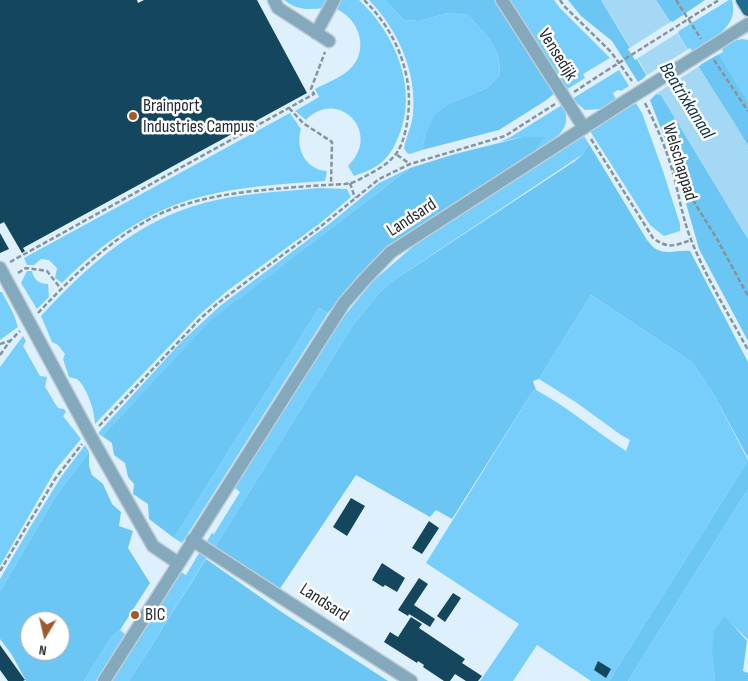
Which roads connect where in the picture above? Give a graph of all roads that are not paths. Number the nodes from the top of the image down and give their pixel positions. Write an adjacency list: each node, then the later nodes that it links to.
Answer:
1 (274, 0): 7 (street)
2 (334, 0): 7 (street)
3 (502, 0): 9 (street, Vensedijk)
4 (742, 0): 5 (main road)
5 (748, 10)
6 (748, 24): 9 (street, Landsard, bridge)
7 (316, 33): 8 (street)
8 (329, 41)
9 (584, 128): 11 (street, Landsard)
10 (3, 274): 12 (street)
11 (192, 540): 12 (street, Landsard); 14 (street, Landsard)
12 (178, 563): 13 (street, Landsard)
13 (104, 681)
14 (411, 681)

